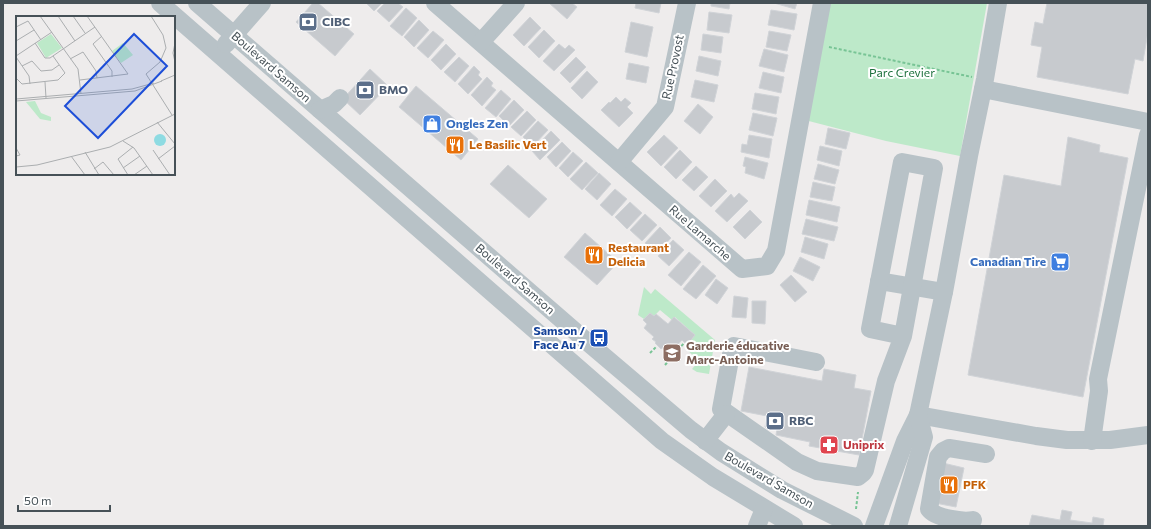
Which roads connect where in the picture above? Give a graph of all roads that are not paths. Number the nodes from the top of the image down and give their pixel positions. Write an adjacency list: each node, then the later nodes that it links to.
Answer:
1 (160, 3): 9 (street, Boulevard Samson)
2 (197, 3): 11 (street, Boulevard Samson)
3 (262, 3): 11 (street)
4 (435, 3): 12 (street, Rue Lamarche)
5 (516, 3): 12 (street)
6 (687, 3): 19 (street, Rue Provost)
7 (822, 3): 19 (street, Rue Lamarche)
8 (998, 3): 14 (street)
9 (175, 16)
10 (175, 16): 13 (street, Boulevard Samson)
11 (234, 35): 13 (street); 16 (street, Boulevard Samson)
12 (481, 42): 19 (street, Rue Lamarche)
13 (218, 54): 31 (street, Boulevard Samson)
14 (978, 83): 17 (street); 22 (street)
15 (340, 98): 16 (street)
16 (320, 110): 28 (street, Boulevard Samson)
17 (1148, 122)
18 (1148, 135): 29 (street)
19 (619, 162)
20 (879, 281): 21 (street); 21 (street); 23 (street)
21 (912, 287): 22 (street); 23 (street)
22 (944, 292): 26 (street)
23 (902, 336): 25 (street)
24 (816, 362): 25 (street)
25 (726, 414): 28 (street)
26 (918, 415): 29 (street); 36 (street); 37 (street)
27 (1148, 435): 29 (street)
28 (705, 441): 32 (street, Boulevard Samson)
29 (1092, 441)
30 (986, 454): 33 (street)
31 (764, 509): 34 (street); 35 (street, Boulevard Samson)
32 (855, 519)
33 (973, 520)
34 (757, 526)
35 (794, 526)
36 (874, 526)
37 (898, 526)

